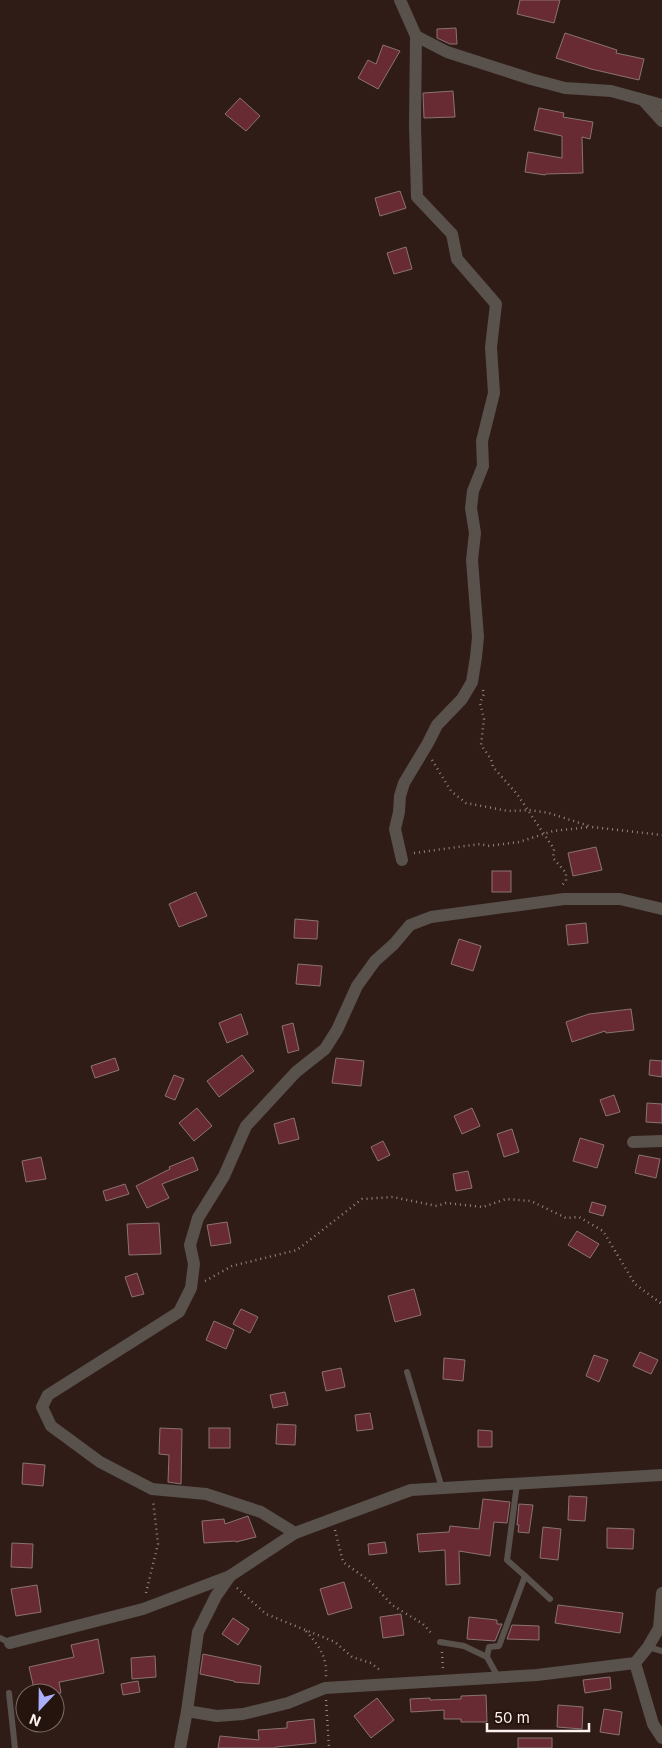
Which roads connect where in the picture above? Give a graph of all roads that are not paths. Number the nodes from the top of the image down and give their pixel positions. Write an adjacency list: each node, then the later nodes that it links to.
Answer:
1 (400, 0): 2 (street)
2 (416, 36): 3 (street); 6 (street)
3 (643, 100): 4 (street); 5 (street)
4 (662, 105)
5 (662, 121)
6 (401, 857)
7 (662, 909): 14 (street)
8 (633, 1142): 9 (street)
9 (662, 1142)
10 (407, 1372): 13 (lane)
11 (662, 1476): 12 (street)
12 (517, 1484): 13 (street); 16 (lane)
13 (442, 1488): 14 (street)
14 (295, 1533): 15 (street)
15 (230, 1576): 19 (street); 27 (street)
16 (525, 1576): 18 (lane); 23 (lane)
17 (662, 1594): 21 (street)
18 (550, 1599)
19 (5, 1641)
20 (440, 1642): 23 (lane)
21 (648, 1647): 22 (lane); 24 (street)
22 (662, 1651)
23 (487, 1657): 25 (lane)
24 (635, 1663): 25 (street); 28 (street)
25 (498, 1677): 27 (street)
26 (9, 1693): 29 (lane)
27 (187, 1711): 30 (street)
28 (662, 1738)
29 (15, 1748)
30 (180, 1748)

